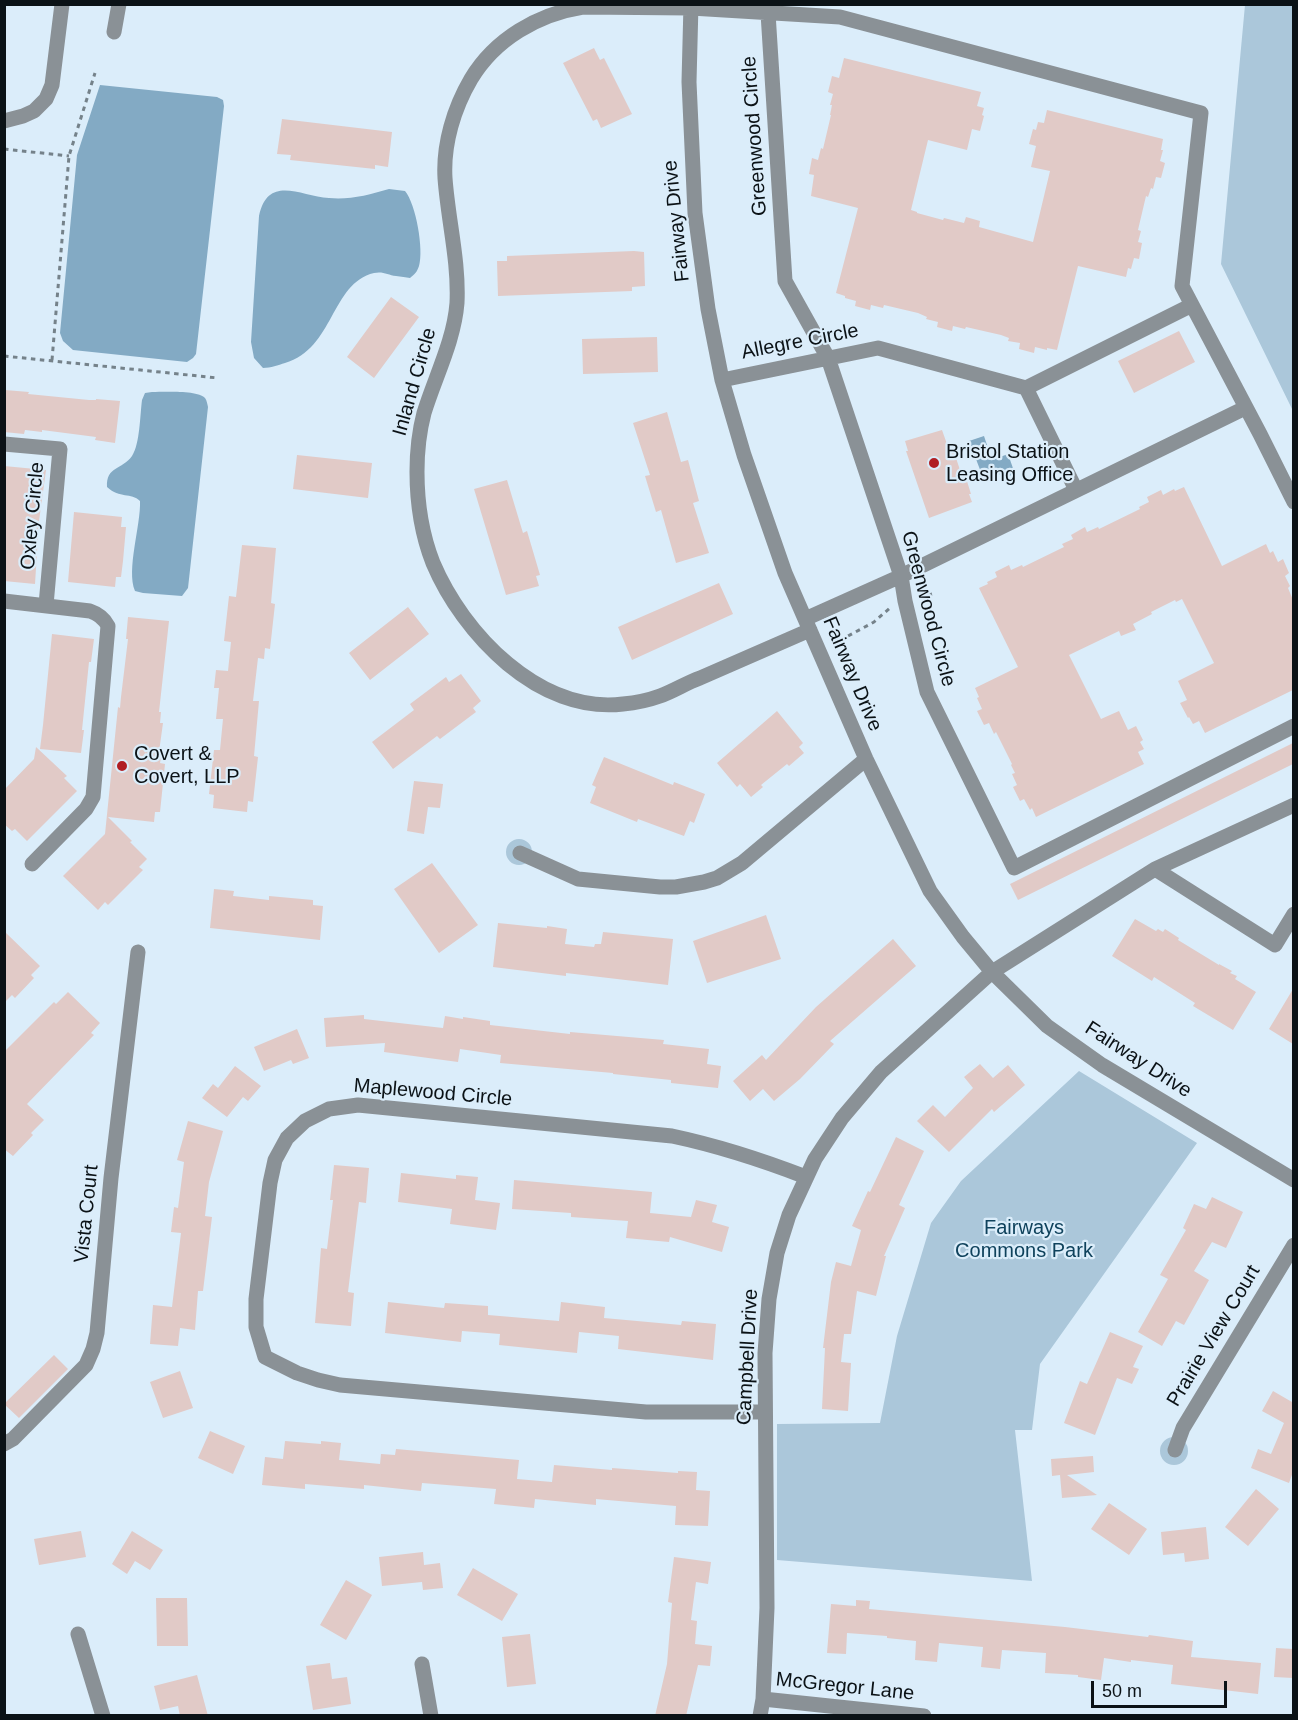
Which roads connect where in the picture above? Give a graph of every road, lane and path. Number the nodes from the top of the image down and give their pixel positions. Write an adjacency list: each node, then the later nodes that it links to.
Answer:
1 (62, 4): 8 (street)
2 (119, 4): 6 (street)
3 (593, 6): 4 (street, Inland Circle); 26 (street, Inland Circle)
4 (691, 6): 5 (street); 16 (street, Fairway Drive)
5 (768, 13): 11 (street); 13 (street, Greenwood Circle)
6 (114, 32)
7 (95, 73): 10 (path)
8 (4, 122)
9 (4, 149): 10 (path)
10 (69, 156): 14 (path)
11 (1192, 305): 17 (street); 18 (street)
12 (4, 356): 14 (path)
13 (828, 358): 16 (street, Allegre Circle); 17 (street, Allegre Circle); 22 (street, Greenwood Circle)
14 (52, 360): 15 (path)
15 (218, 378)
16 (722, 380): 26 (street, Fairway Drive)
17 (1026, 388): 20 (street)
18 (1245, 408): 20 (street); 21 (street)
19 (4, 444): 24 (street, Oxley Circle)
20 (1076, 490): 22 (street)
21 (1293, 502)
22 (901, 576): 26 (street); 28 (street, Greenwood Circle)
23 (4, 601): 24 (street)
24 (46, 605): 32 (street)
25 (890, 607): 27 (path)
26 (808, 624): 29 (street, Fairway Drive)
27 (848, 636)
28 (1293, 726)
29 (866, 759): 31 (street); 36 (street, Fairway Drive)
30 (1292, 810): 33 (street, Campbell Drive)
31 (520, 853)
32 (32, 864)
33 (1155, 869): 34 (street); 36 (street, Campbell Drive)
34 (1293, 914)
35 (138, 952): 41 (street, Vista Court)
36 (992, 972): 37 (street, Campbell Drive); 38 (street, Fairway Drive)
37 (806, 1177): 40 (street, Campbell Drive); 40 (street, Maplewood Circle)
38 (1293, 1180)
39 (1293, 1245): 42 (street, Prairie View Court)
40 (765, 1412): 45 (street, Campbell Drive)
41 (4, 1444)
42 (1175, 1450)
43 (78, 1634): 46 (street)
44 (422, 1664): 47 (street)
45 (763, 1699): 48 (street, Campbell Drive); 49 (street, McGregor Lane)
46 (103, 1716)
47 (431, 1716)
48 (760, 1716)
49 (924, 1716)

